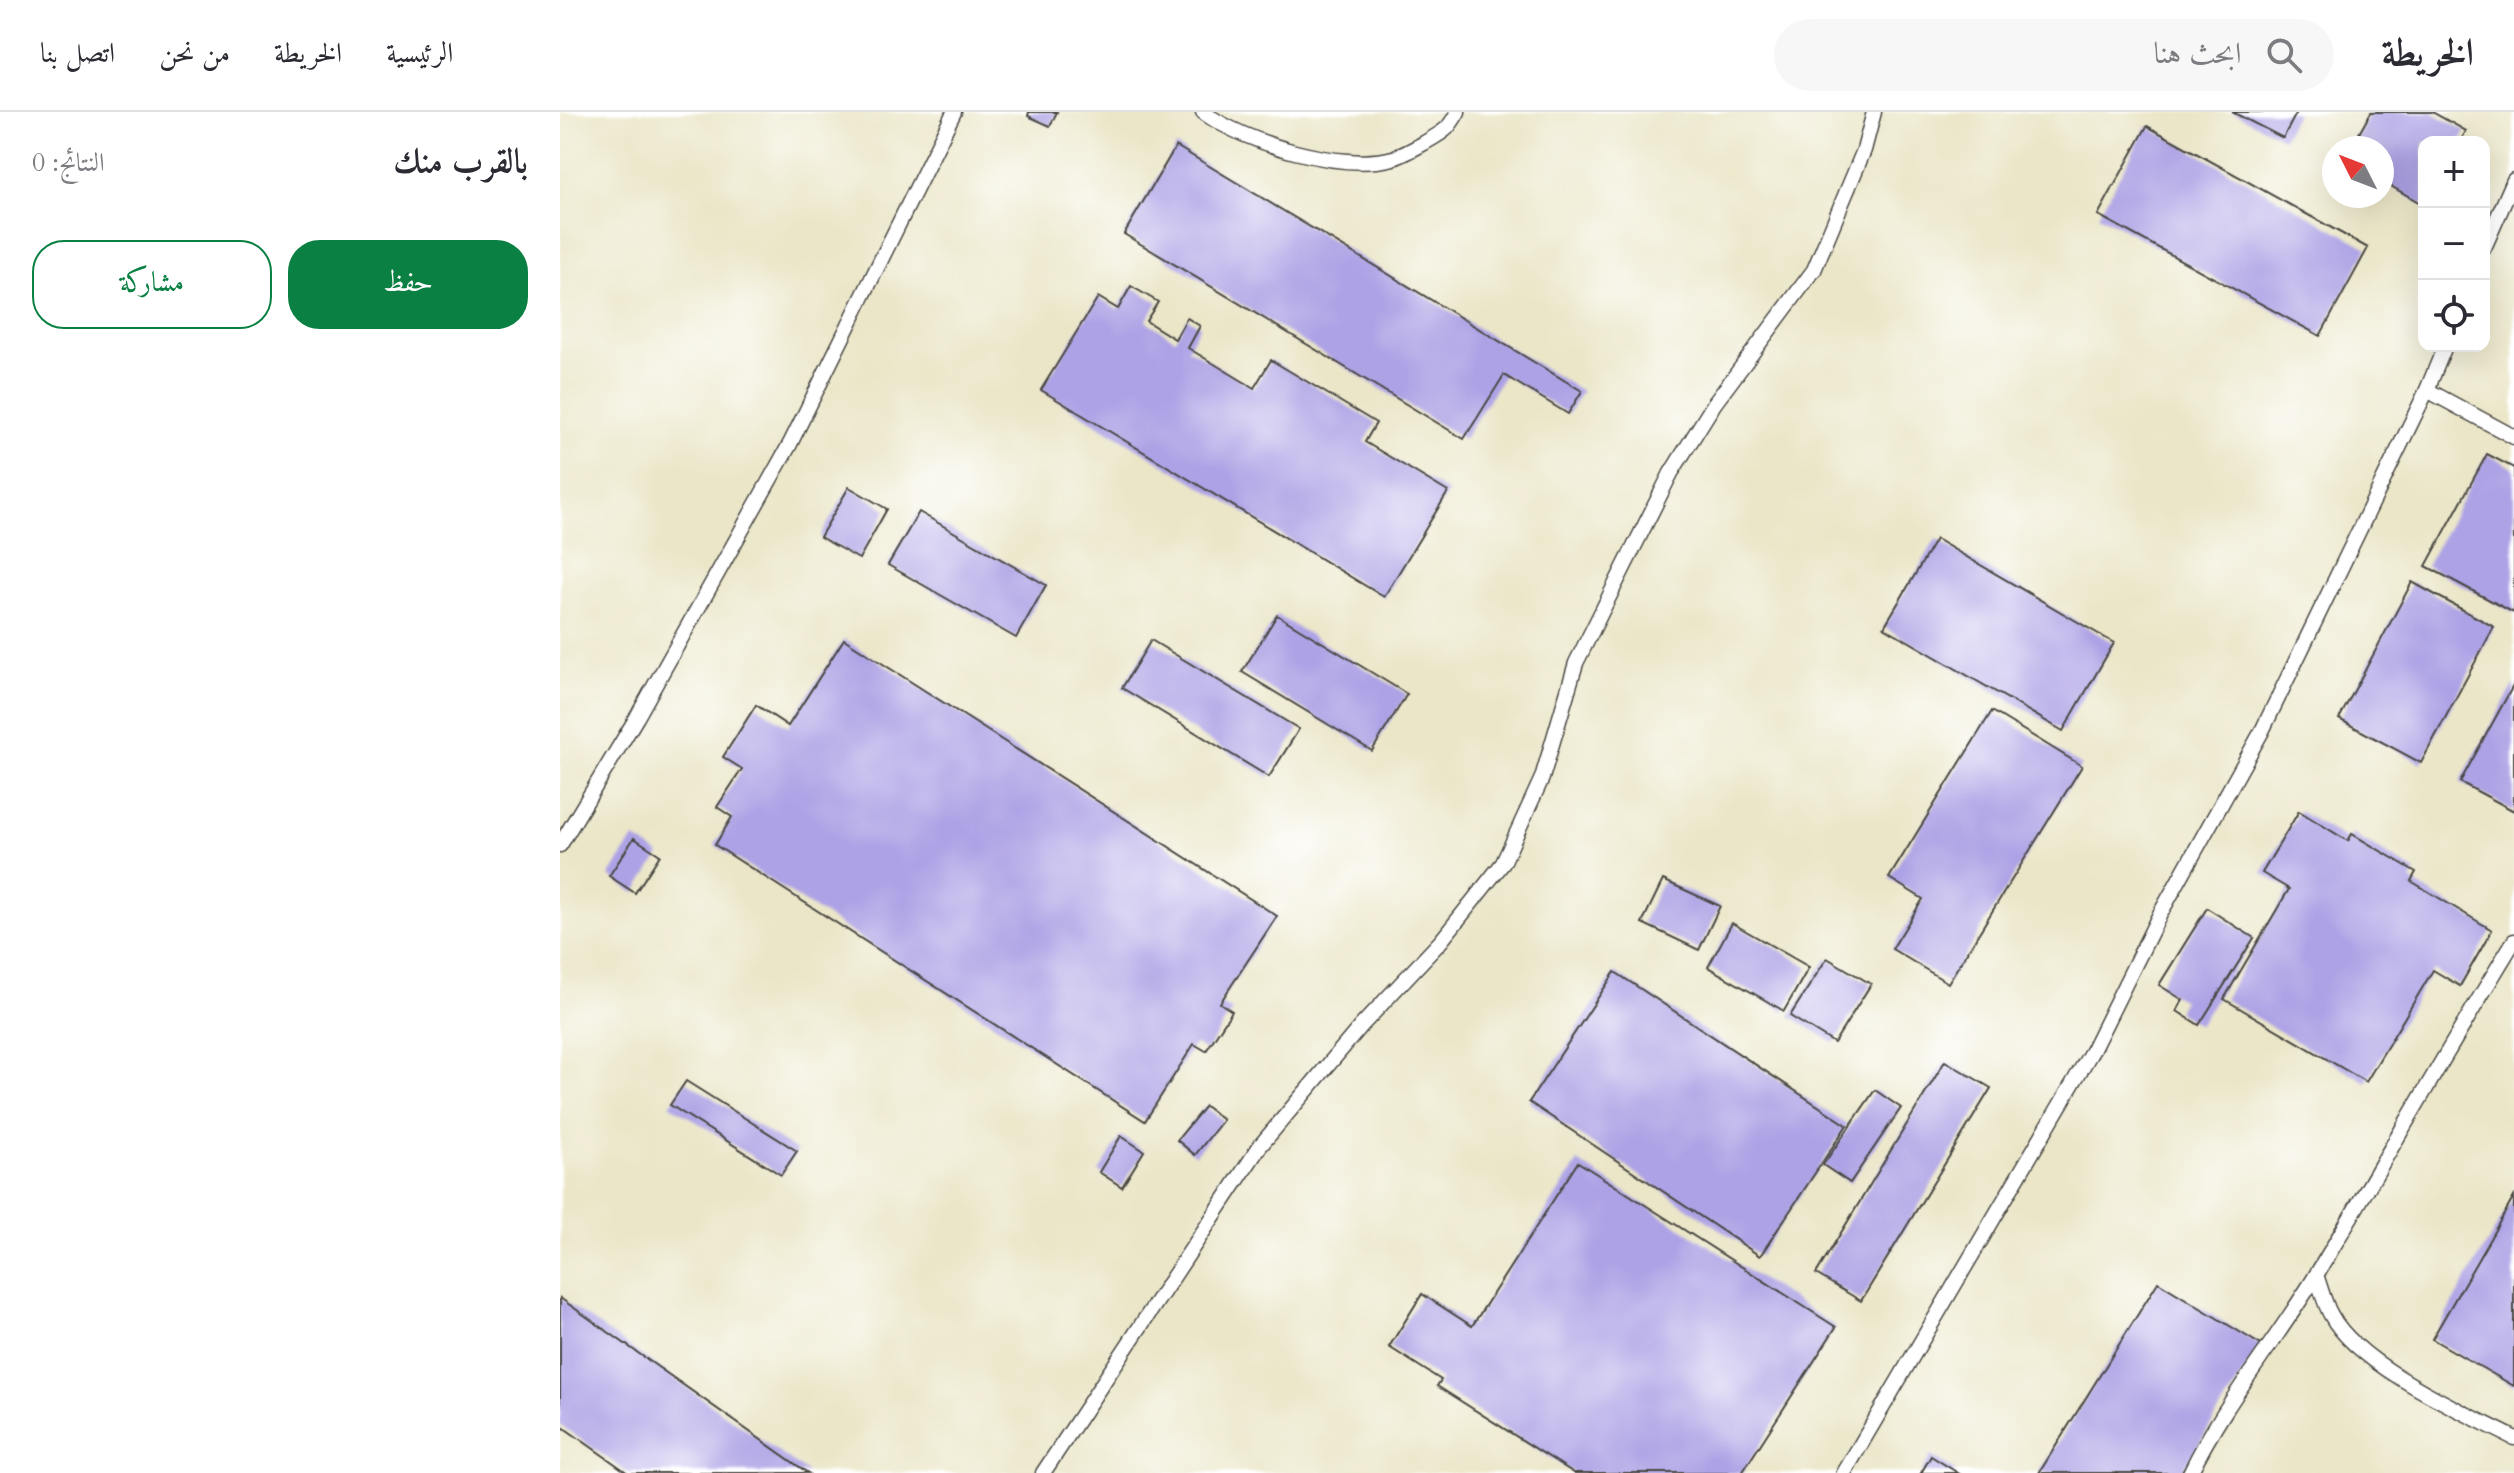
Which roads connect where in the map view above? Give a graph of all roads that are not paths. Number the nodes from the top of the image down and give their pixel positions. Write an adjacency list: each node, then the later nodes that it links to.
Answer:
1 (954, 112): 10 (lane)
2 (1203, 112): 3 (lane)
3 (1458, 112)
4 (1874, 112): 14 (lane)
5 (2514, 180): 6 (lane)
6 (2490, 234)
7 (2443, 352): 8 (lane)
8 (2427, 390): 9 (lane); 15 (lane)
9 (2514, 437)
10 (560, 845)
11 (2514, 941): 12 (lane)
12 (2316, 1275): 13 (lane); 16 (lane)
13 (2514, 1438)
14 (1043, 1473)
15 (1844, 1473)
16 (2190, 1473)

